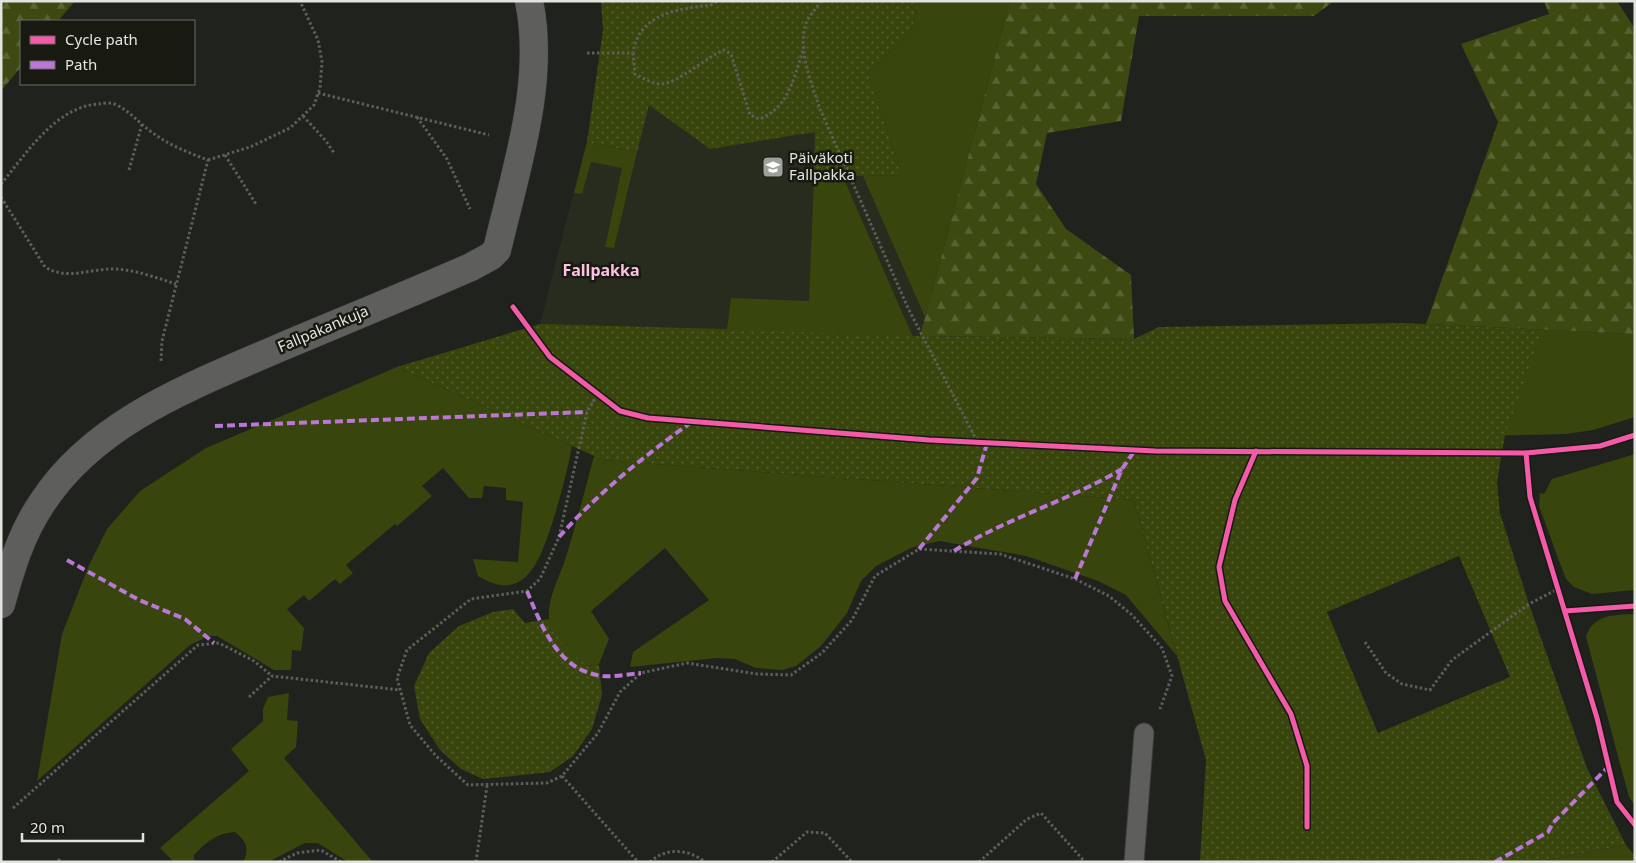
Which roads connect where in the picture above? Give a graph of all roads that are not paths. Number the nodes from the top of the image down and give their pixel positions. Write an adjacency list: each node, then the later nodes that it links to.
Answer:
1 (529, 1): 2 (street, Fallpakankuja)
2 (1, 604)
3 (1144, 733): 4 (lane)
4 (1134, 862)

